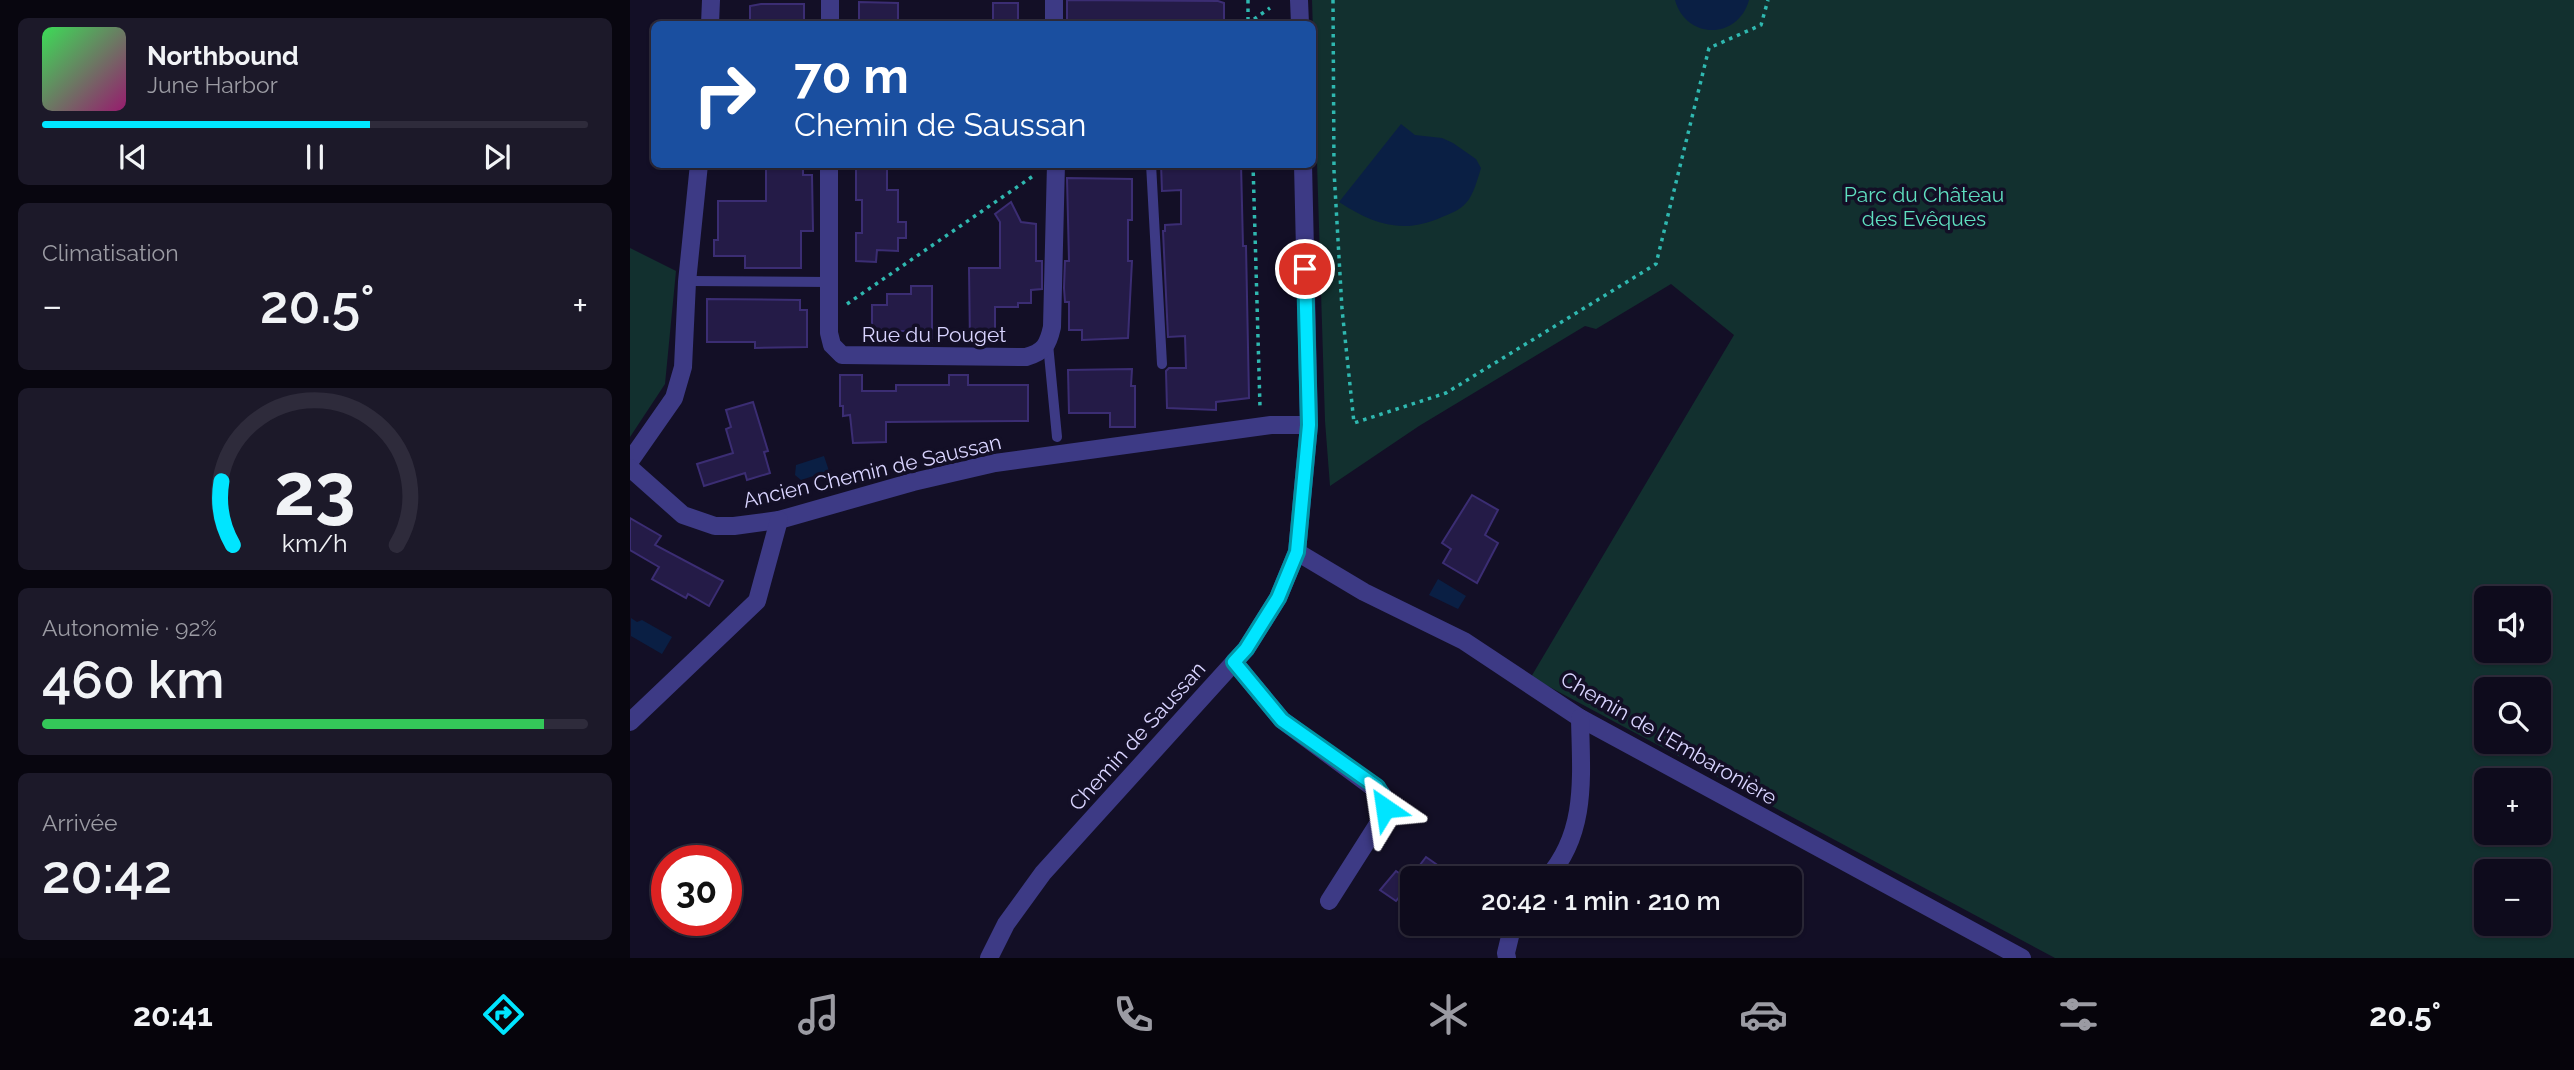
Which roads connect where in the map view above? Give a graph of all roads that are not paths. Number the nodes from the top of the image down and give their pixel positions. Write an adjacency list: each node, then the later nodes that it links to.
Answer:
1 (711, 0): 5 (street)
2 (830, 0): 6 (street)
3 (1054, 0): 7 (street)
4 (1299, 0): 8 (street)
5 (710, 21)
6 (830, 21)
7 (1054, 21)
8 (1300, 21)
9 (699, 168): 20 (street)
10 (829, 168): 15 (street, Rue du Pouget)
11 (1056, 168): 16 (street)
12 (1152, 168): 17 (lane)
13 (1303, 168): 18 (street, Chemin de Saussan)
14 (693, 281): 15 (lane)
15 (829, 282): 16 (street, Rue du Pouget)
16 (1048, 344): 19 (lane)
17 (1162, 364)
18 (1309, 425): 22 (street, Ancien Chemin de Saussan); 23 (street, Chemin de Saussan)
19 (1057, 437)
20 (630, 461)
21 (630, 468): 22 (street, Ancien Chemin de Saussan)
22 (779, 520): 26 (street)
23 (1298, 543): 24 (street, Chemin de Saussan); 25 (street, Chemin de l'Embaronière)
24 (1234, 662): 28 (street); 30 (street, Chemin de Saussan)
25 (1580, 718): 27 (street); 32 (street, Chemin de l'Embaronière)
26 (630, 722)
27 (1555, 866)
28 (1329, 901)
29 (1510, 936): 31 (street)
30 (991, 956)
31 (1507, 958)
32 (2022, 958)

